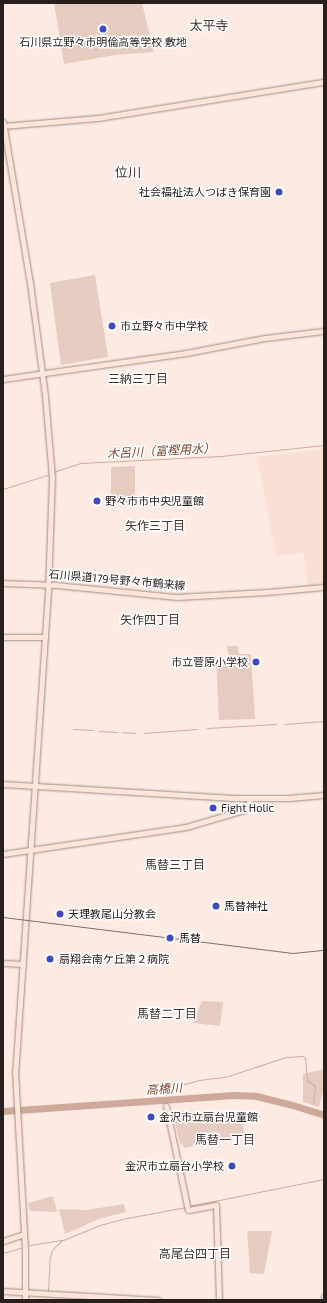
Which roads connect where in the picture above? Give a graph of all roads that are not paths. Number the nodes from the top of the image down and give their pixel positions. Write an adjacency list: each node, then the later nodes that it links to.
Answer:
1 (324, 82): 3 (street)
2 (3, 122): 3 (street)
3 (3, 126): 5 (street)
4 (324, 331): 5 (street)
5 (42, 373): 6 (street); 8 (street)
6 (3, 379)
7 (3, 583): 8 (street, 石川県道179号野々市鶴来線)
8 (48, 584): 9 (street, 石川県道179号野々市鶴来線); 11 (street)
9 (324, 587)
10 (3, 637): 11 (street)
11 (45, 637): 13 (street)
12 (3, 784): 13 (street)
13 (34, 786): 15 (street); 16 (street)
14 (324, 795): 15 (street)
15 (251, 799): 16 (street)
16 (29, 850): 17 (street); 19 (street)
17 (3, 854)
18 (3, 963): 19 (street)
19 (23, 964): 21 (street)
20 (166, 1106): 28 (street)
21 (24, 1234): 22 (street); 24 (street)
22 (3, 1241)
23 (3, 1291): 24 (street)
24 (26, 1292): 26 (street); 27 (street)
25 (324, 1296): 29 (street)
26 (25, 1300)
27 (158, 1300)
28 (219, 1300)
29 (324, 1300)

